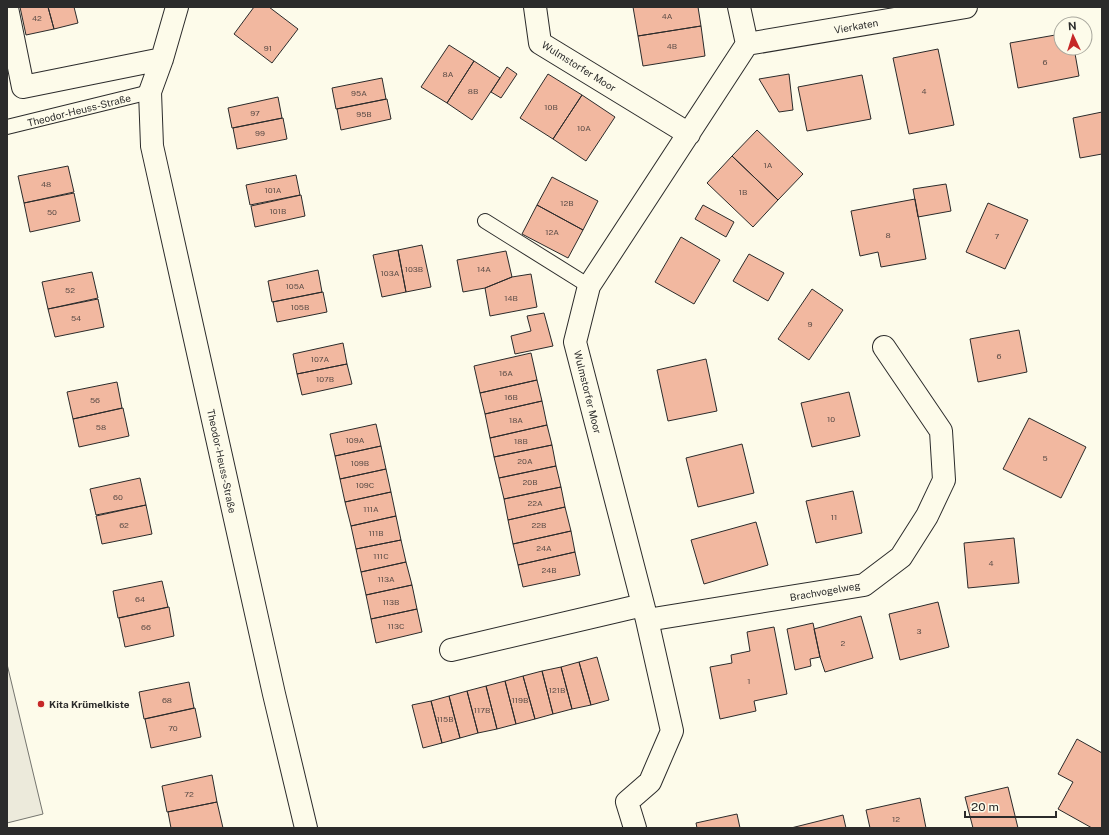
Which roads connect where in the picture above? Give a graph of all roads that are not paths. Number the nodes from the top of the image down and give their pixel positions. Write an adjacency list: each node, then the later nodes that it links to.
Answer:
1 (177, 7): 7 (street, Theodor-Heuss-Straße)
2 (535, 7): 10 (street, Wulmstorfer Moor)
3 (739, 7): 6 (street)
4 (966, 7): 6 (street, Vierkaten)
5 (7, 8): 7 (street)
6 (747, 44): 10 (street, Wulmstorfer Moor)
7 (162, 59): 8 (street, Theodor-Heuss-Straße)
8 (150, 92): 9 (lane, Theodor-Heuss-Straße); 16 (street, Theodor-Heuss-Straße)
9 (7, 127)
10 (689, 134): 12 (street, Wulmstorfer Moor)
11 (486, 221): 12 (lane)
12 (589, 286): 14 (street, Wulmstorfer Moor)
13 (884, 347): 14 (street, Brachvogelweg)
14 (645, 613): 15 (street); 17 (street, Wulmstorfer Moor)
15 (451, 650)
16 (306, 828)
17 (634, 828)

